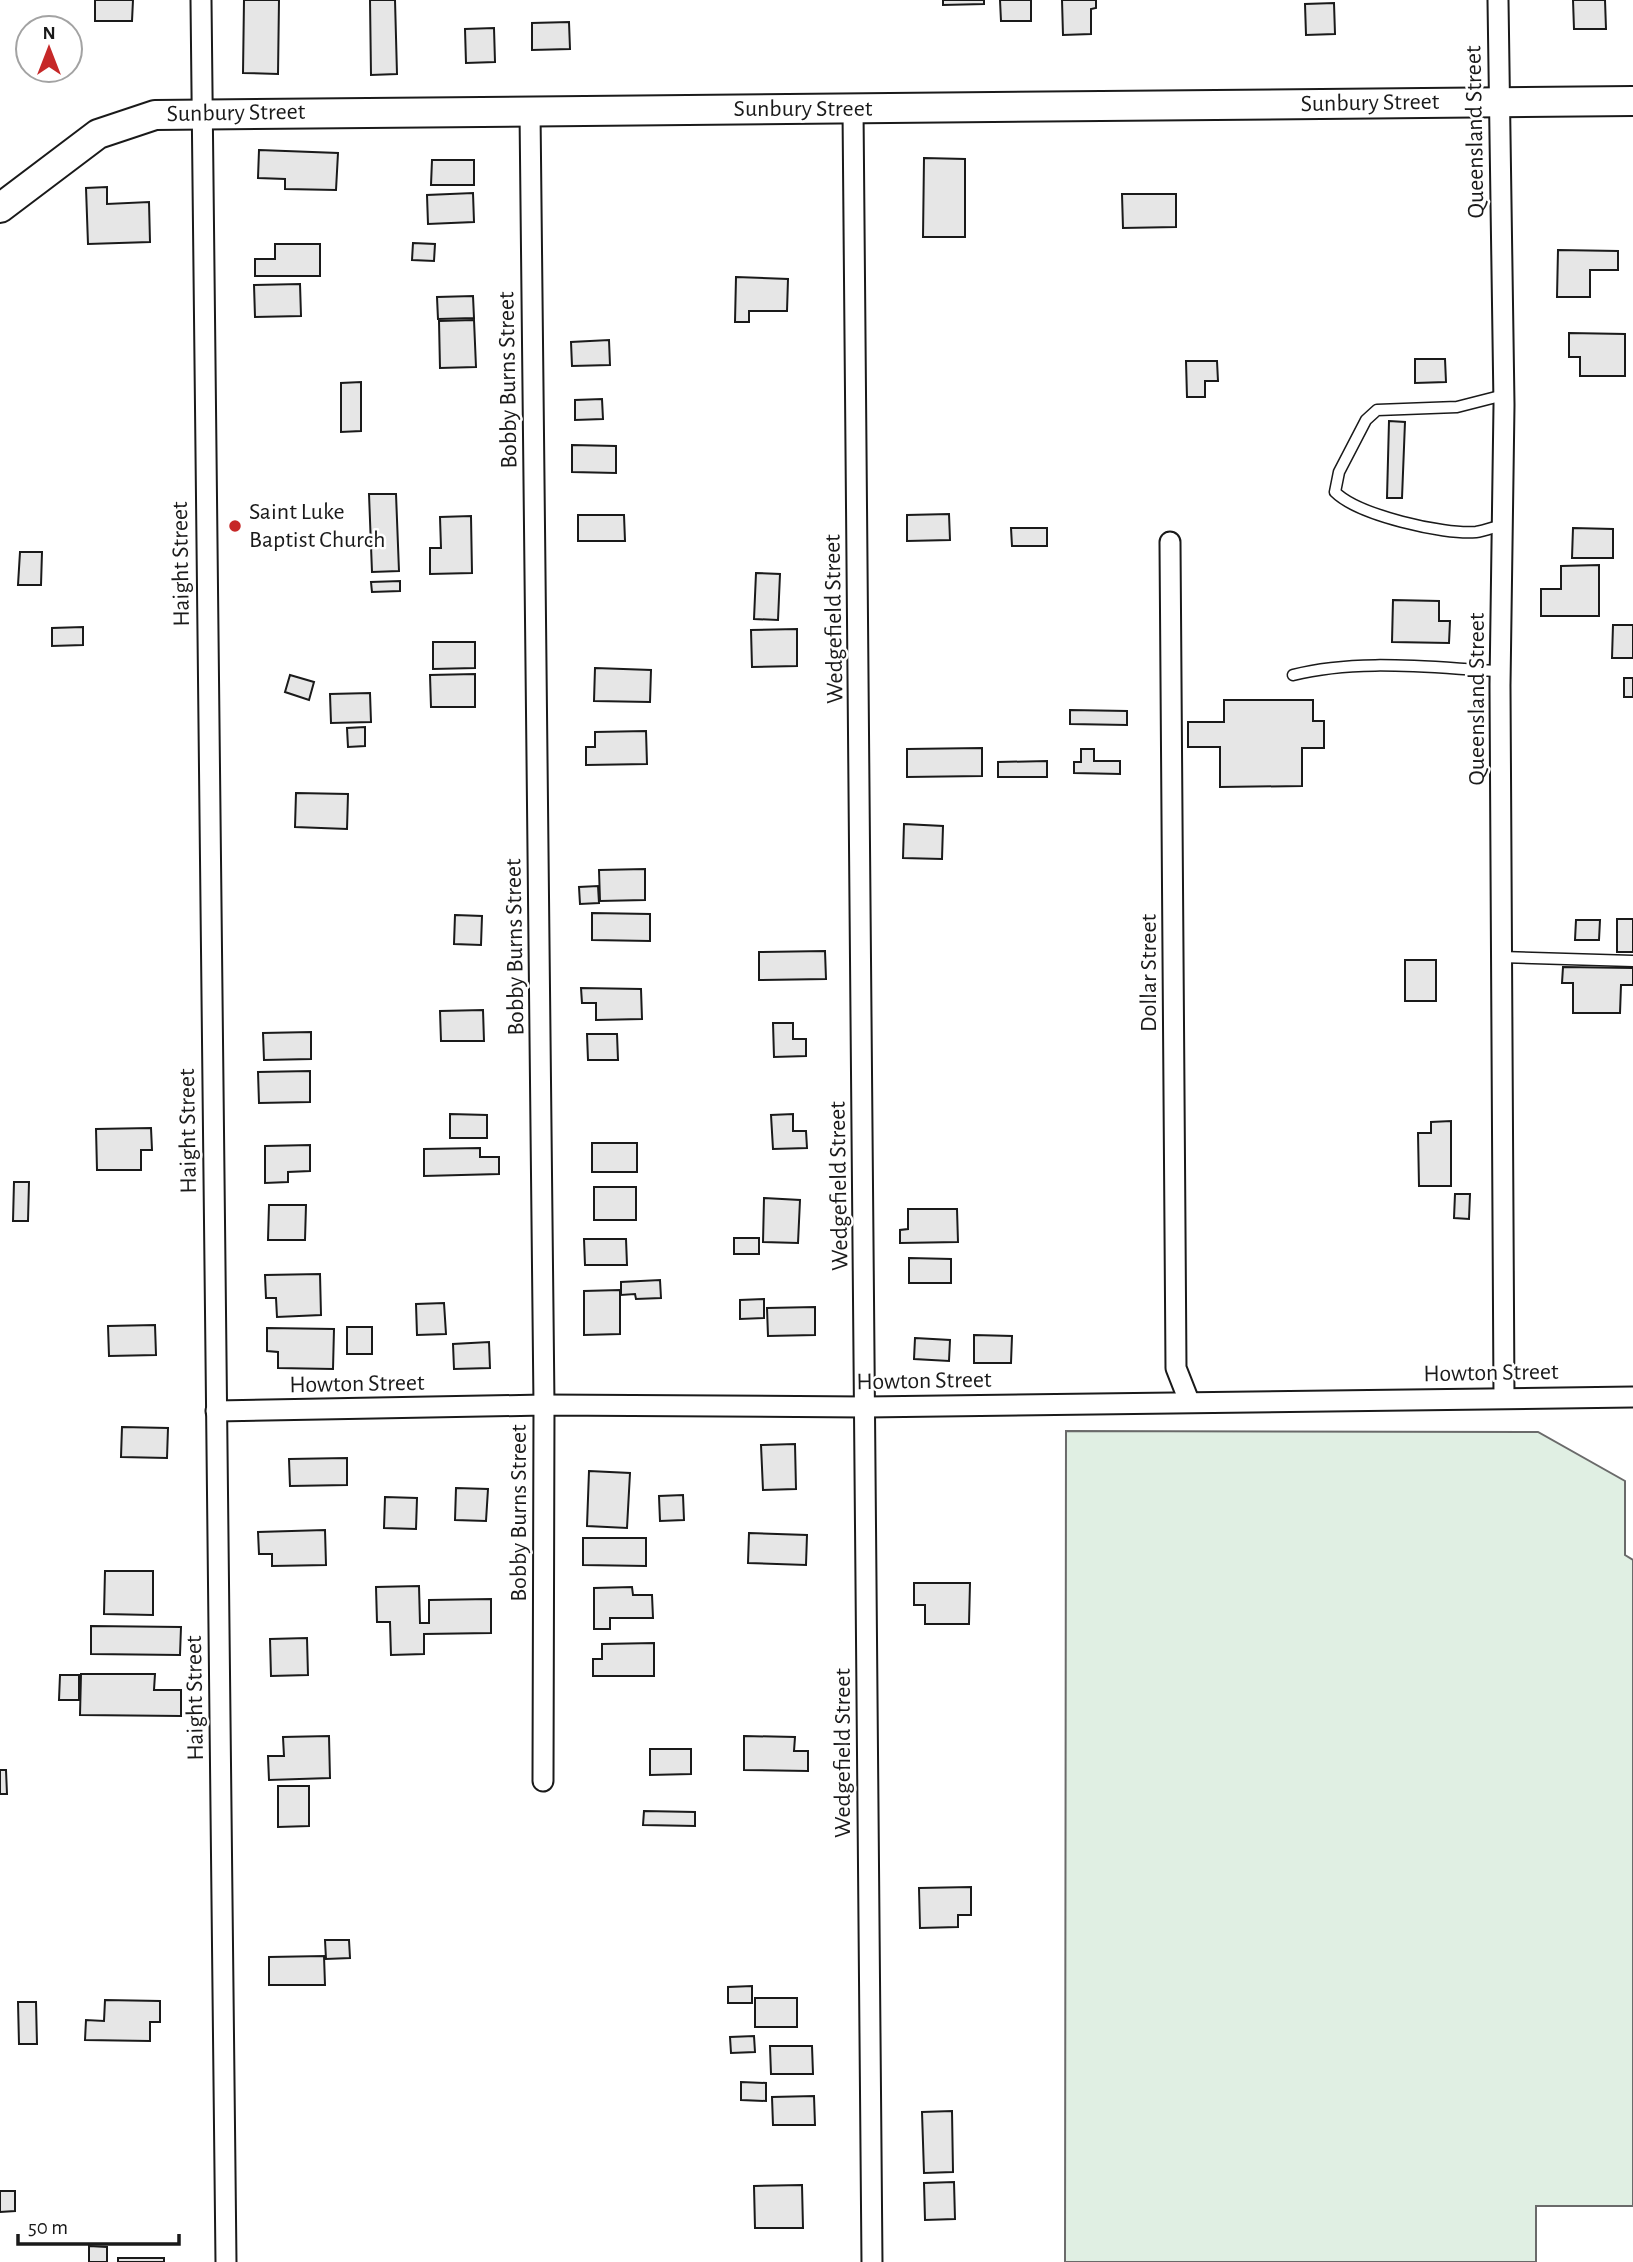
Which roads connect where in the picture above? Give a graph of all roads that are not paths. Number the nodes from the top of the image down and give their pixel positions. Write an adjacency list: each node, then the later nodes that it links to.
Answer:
1 (201, 0): 7 (street, Haight Street)
2 (1498, 0): 4 (street, Queensland Street)
3 (1633, 101): 4 (street, Sunbury Street)
4 (1498, 102): 5 (street, Sunbury Street); 9 (street, Queensland Street)
5 (853, 109): 6 (street, Sunbury Street); 20 (street, Wedgefield Street)
6 (530, 111): 7 (street, Sunbury Street); 19 (street, Bobby Burns Street)
7 (200, 113): 8 (street, Sunbury Street); 21 (street, Haight Street)
8 (0, 208)
9 (1504, 395): 10 (street, Queensland Street); 10 (lane)
10 (1502, 525): 12 (street, Queensland Street)
11 (1170, 542): 18 (street, Dollar Street)
12 (1500, 671): 13 (lane); 14 (street, Queensland Street)
13 (1293, 675)
14 (1501, 957): 15 (lane); 17 (street, Queensland Street)
15 (1633, 961)
16 (1633, 1397): 17 (street, Howton Street)
17 (1504, 1398): 18 (street, Howton Street)
18 (1189, 1401): 20 (street, Howton Street)
19 (544, 1405): 20 (street, Howton Street); 21 (street, Howton Street); 22 (street, Bobby Burns Street)
20 (866, 1407): 24 (street, Wedgefield Street)
21 (216, 1411): 23 (street, Haight Street)
22 (543, 1781)
23 (226, 2262)
24 (872, 2262)

